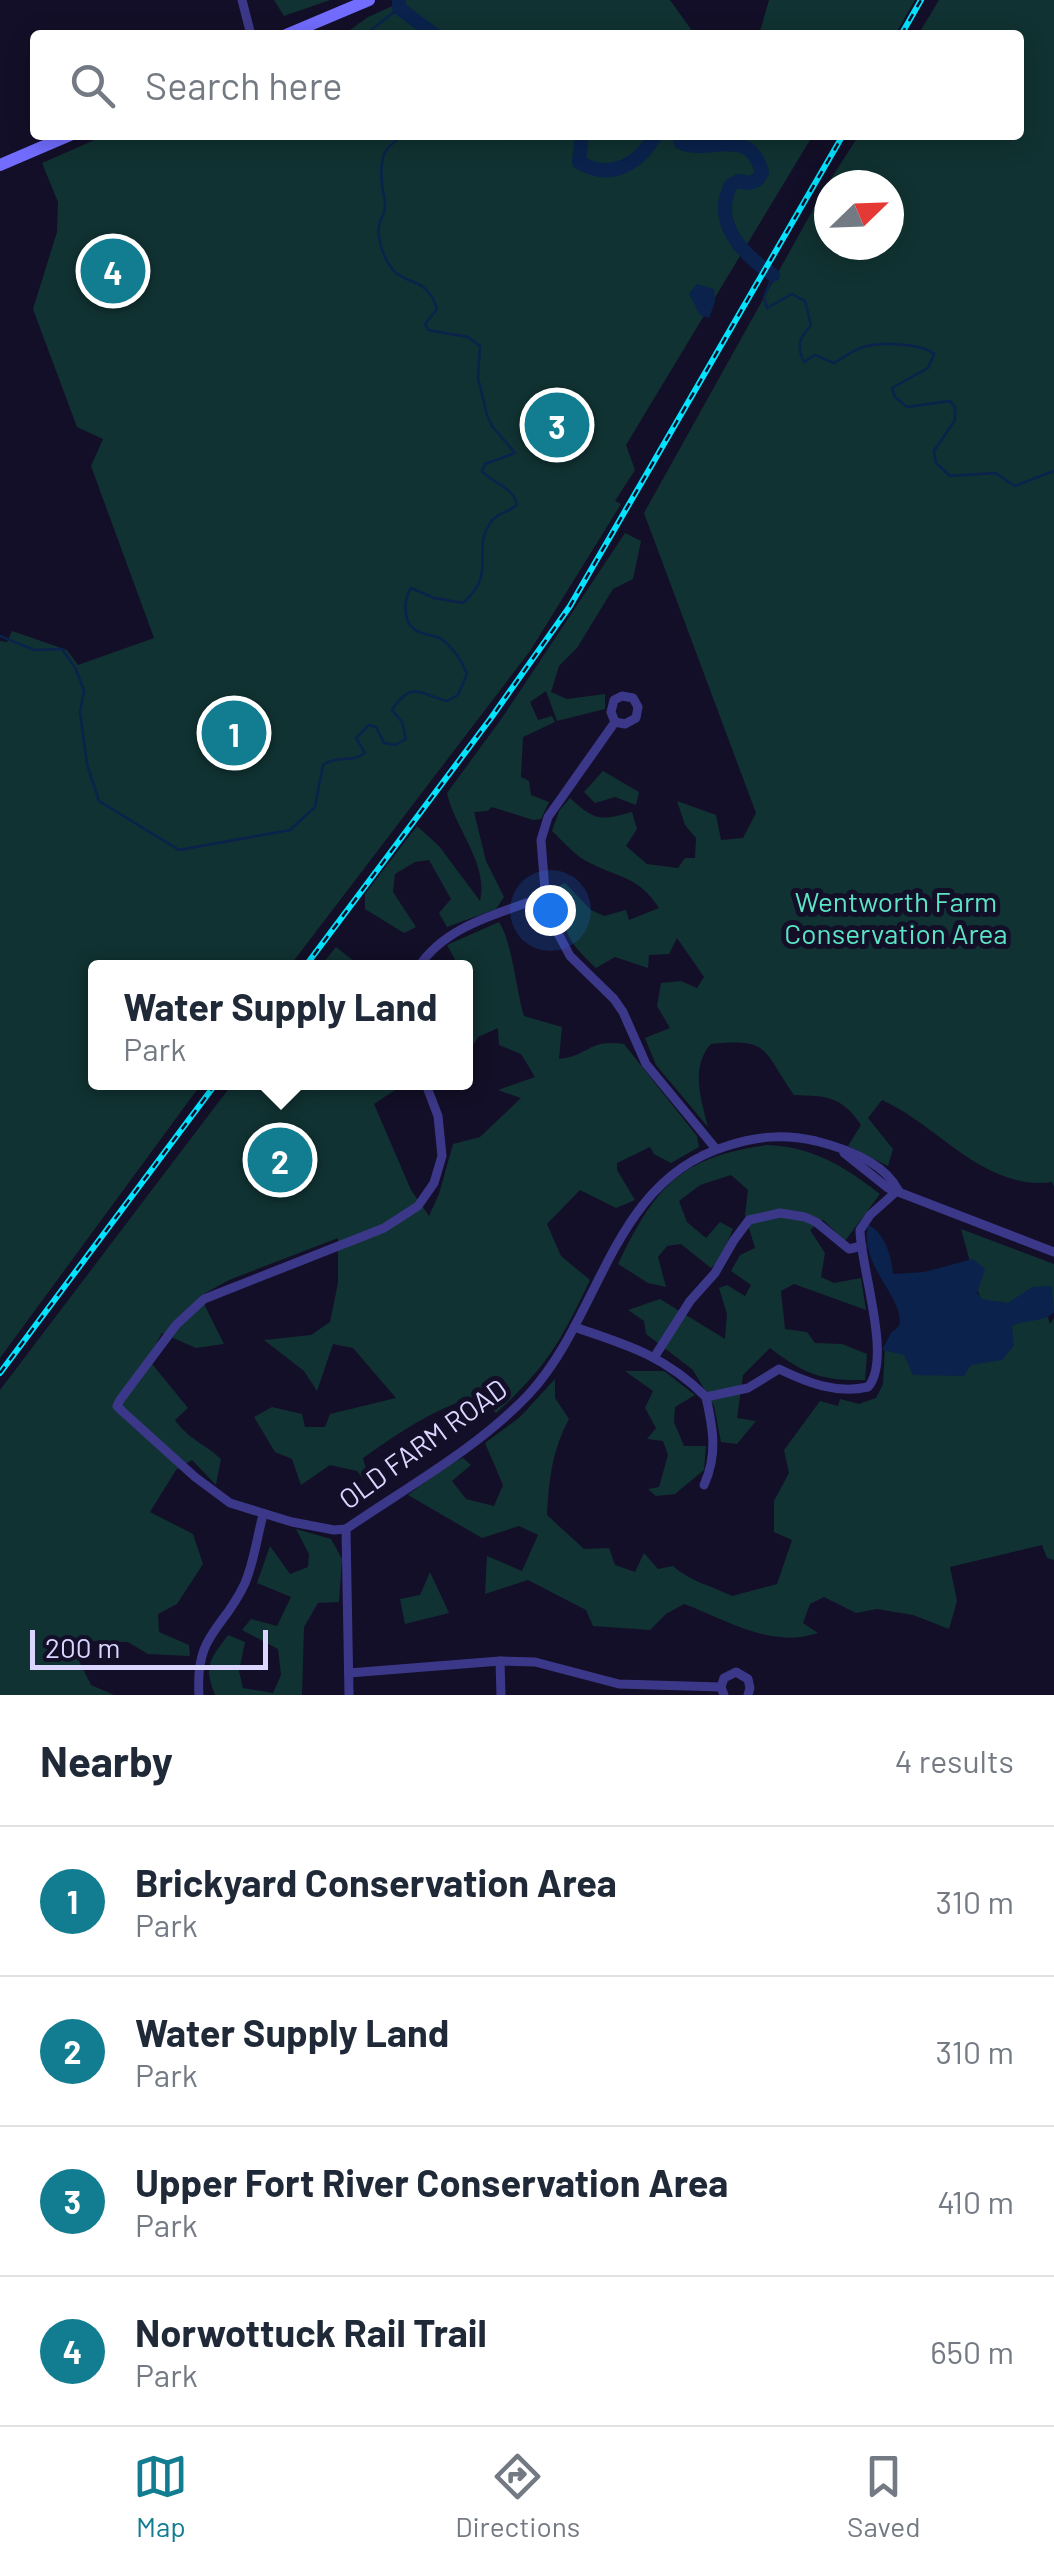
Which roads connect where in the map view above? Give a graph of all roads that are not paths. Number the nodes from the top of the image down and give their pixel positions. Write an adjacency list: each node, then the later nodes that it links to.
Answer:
1 (242, 0): 3 (street)
2 (370, 0): 4 (main road)
3 (250, 30)
4 (296, 30)
5 (58, 140): 6 (main road)
6 (0, 164)
7 (615, 722): 8 (street)
8 (546, 896): 9 (street); 11 (street)
9 (425, 960)
10 (428, 1090): 19 (street, OLD FARM ROAD)
11 (716, 1149): 12 (street, OLD FARM ROAD); 15 (street, OLD FARM ROAD)
12 (898, 1190): 13 (street); 14 (street, OLD FARM ROAD)
13 (862, 1246): 16 (street); 17 (street)
14 (1054, 1252)
15 (574, 1327): 16 (street); 20 (street, OLD FARM ROAD)
16 (655, 1356): 17 (street)
17 (706, 1397): 18 (street)
18 (704, 1484)
19 (263, 1515): 20 (street, OLD FARM ROAD); 24 (street)
20 (346, 1529): 22 (street)
21 (500, 1661): 22 (street); 23 (street); 26 (street)
22 (349, 1673): 25 (street)
23 (723, 1691): 27 (street)
24 (199, 1695)
25 (349, 1695)
26 (501, 1695)
27 (748, 1695)

